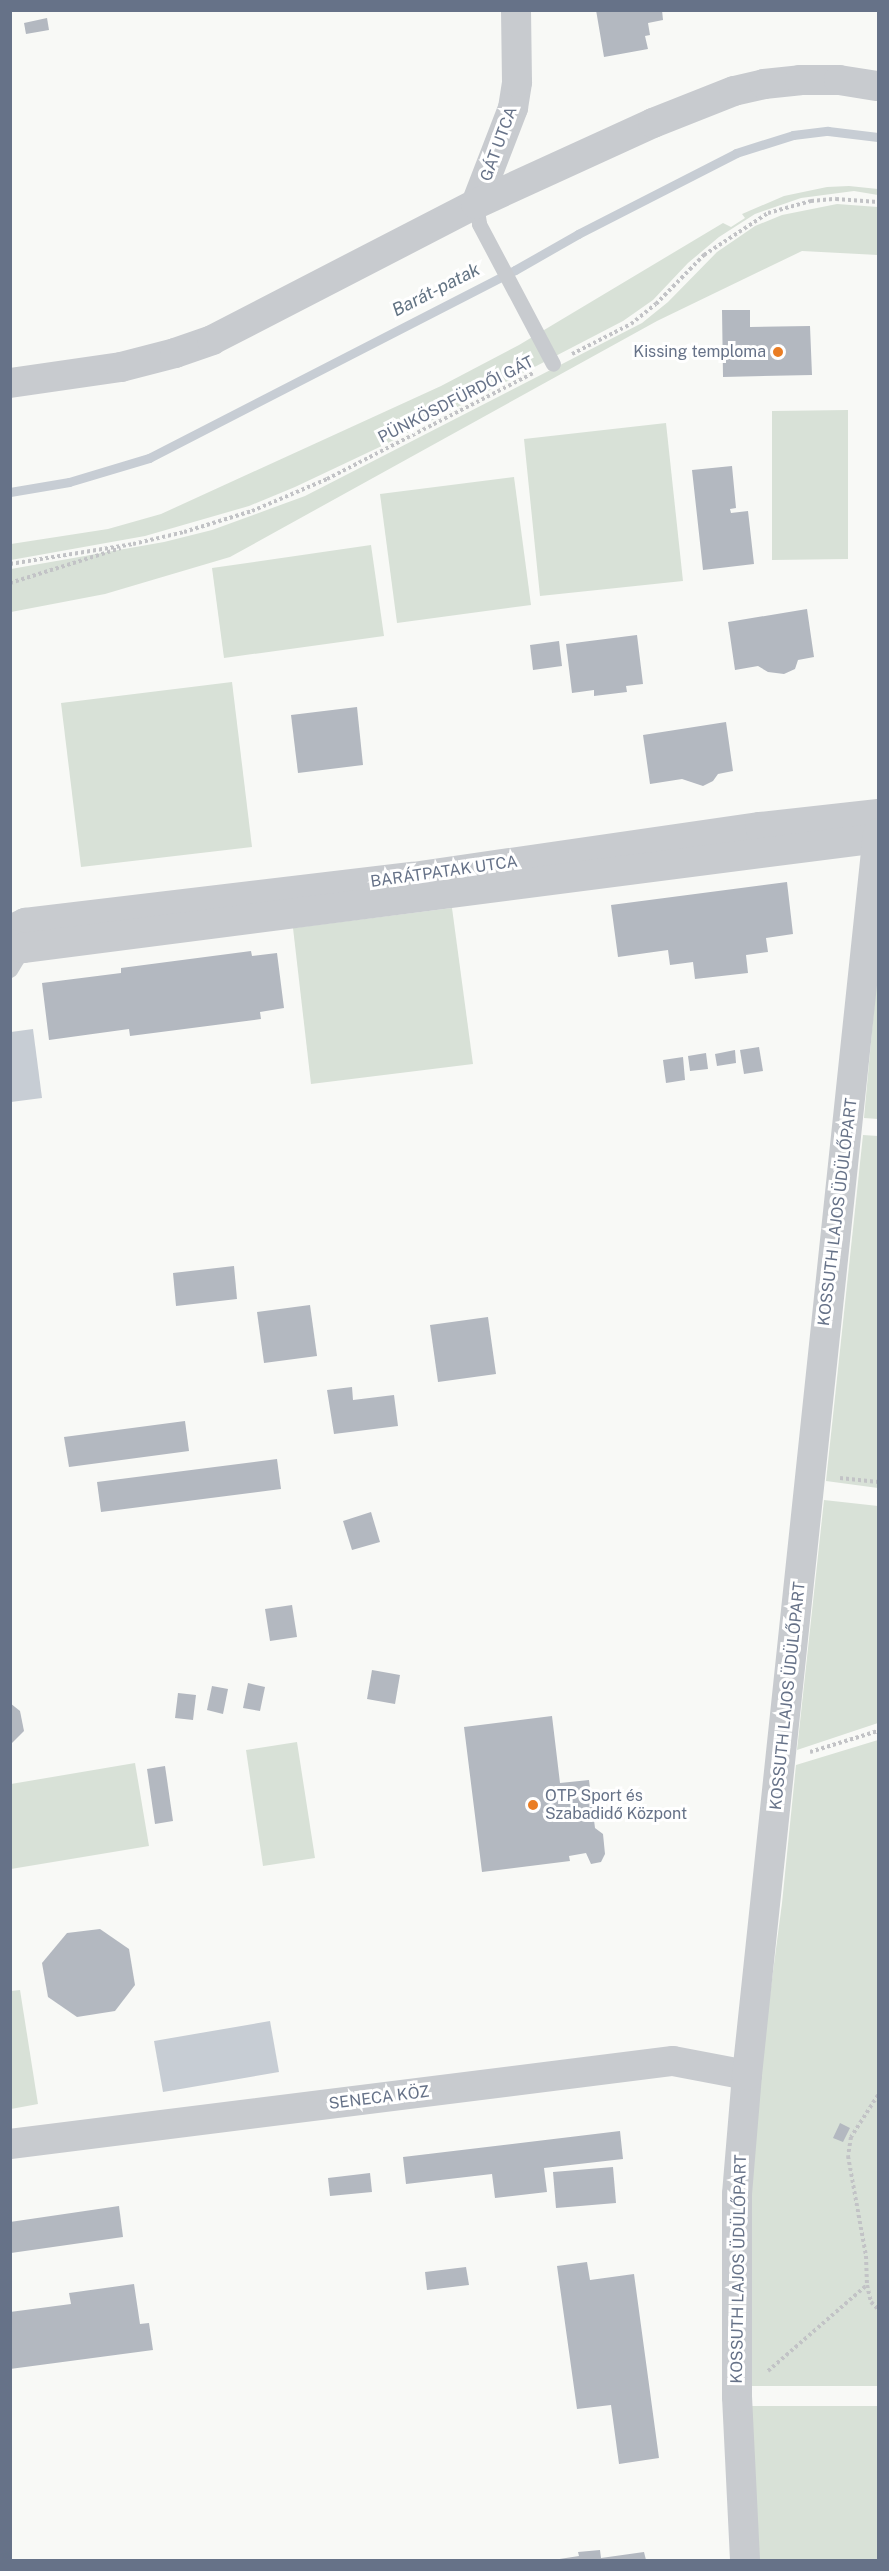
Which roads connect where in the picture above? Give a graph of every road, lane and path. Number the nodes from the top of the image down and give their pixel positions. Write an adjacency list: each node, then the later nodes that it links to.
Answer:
1 (516, 10): 4 (street, GÁT UTCA)
2 (879, 86): 4 (street)
3 (879, 202): 5 (path, PÜNKÖSDFÜRDŐI GÁT)
4 (476, 204): 5 (lane); 6 (street)
5 (553, 364): 7 (path, PÜNKÖSDFÜRDŐI GÁT)
6 (10, 383)
7 (133, 544): 8 (path, PÜNKÖSDFÜRDŐI GÁT); 9 (path)
8 (10, 564)
9 (10, 583)
10 (879, 814): 13 (street, BARÁTPATAK UTCA)
11 (879, 833): 12 (street, KOSSUTH LAJOS ÜDÜLŐPART)
12 (878, 838): 13 (street, BARÁTPATAK UTCA); 15 (street, KOSSUTH LAJOS ÜDÜLŐPART)
13 (731, 845): 14 (street, BARÁTPATAK UTCA)
14 (14, 948)
15 (811, 1475): 16 (path); 18 (street, KOSSUTH LAJOS ÜDÜLŐPART)
16 (879, 1482)
17 (879, 1731): 18 (path)
18 (782, 1761): 19 (street, KOSSUTH LAJOS ÜDÜLŐPART)
19 (747, 2075): 21 (street, SENECA KÖZ); 24 (street, KOSSUTH LAJOS ÜDÜLŐPART)
20 (879, 2095): 22 (path)
21 (10, 2144)
22 (867, 2285): 23 (path); 24 (path)
23 (879, 2309)
24 (737, 2397): 25 (street, KOSSUTH LAJOS ÜDÜLŐPART)
25 (745, 2560)

